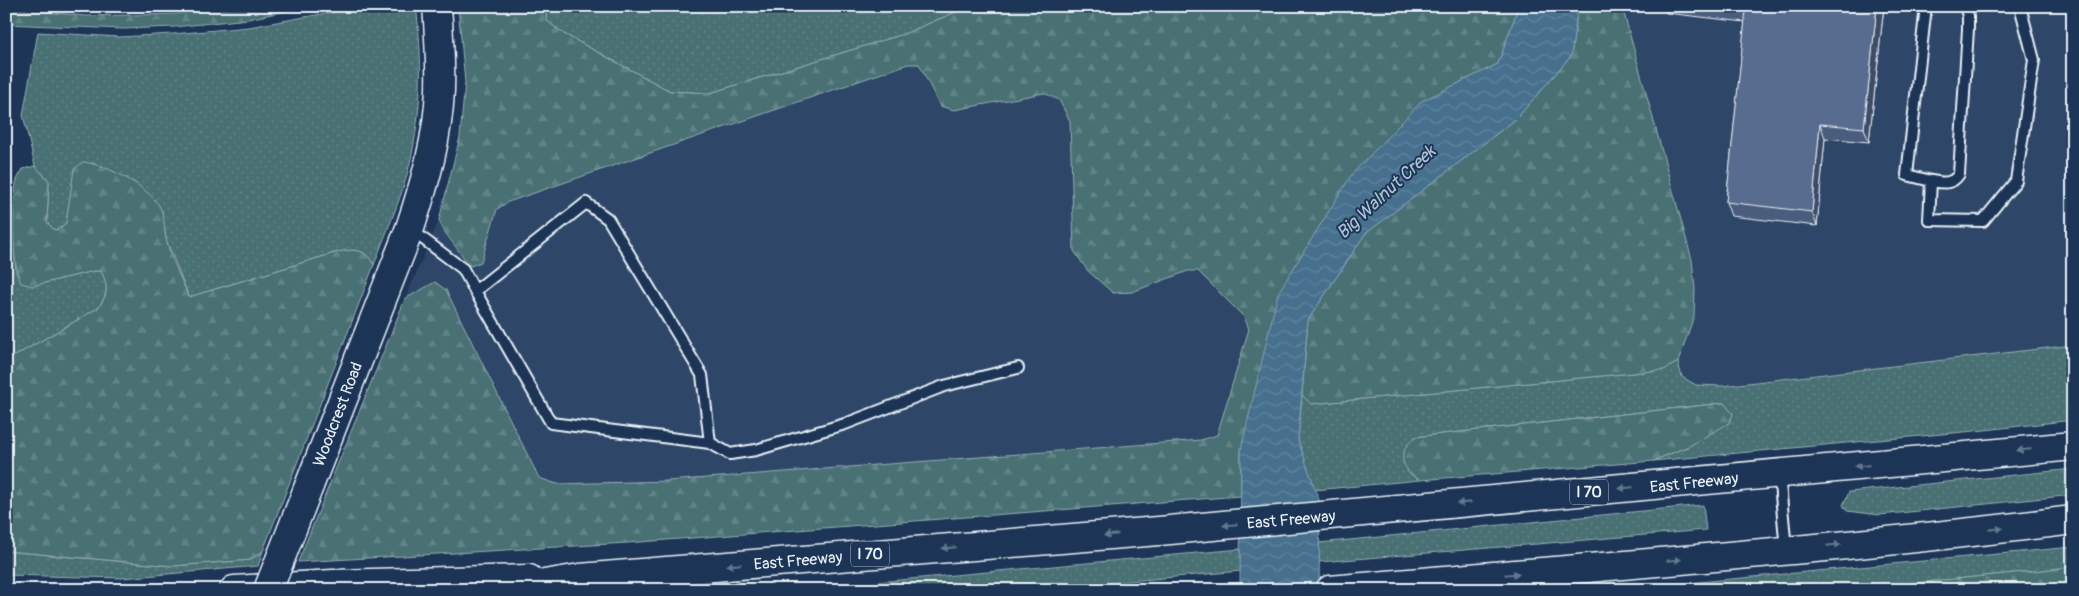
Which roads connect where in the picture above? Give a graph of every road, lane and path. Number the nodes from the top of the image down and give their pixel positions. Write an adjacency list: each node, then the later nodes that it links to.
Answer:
1 (437, 6): 6 (main road, Woodcrest Road)
2 (1926, 6): 5 (lane)
3 (1965, 6): 5 (lane)
4 (2020, 6): 5 (lane)
5 (1931, 181)
6 (408, 233): 7 (lane); 16 (main road, Woodcrest Road, bridge)
7 (476, 291): 9 (lane); 9 (lane)
8 (1018, 368): 9 (lane)
9 (710, 443)
10 (2073, 446): 11 (main road, East Freeway / I 70, one-way to 11)
11 (1779, 474): 13 (lane); 14 (main road, East Freeway / I 70, one-way to 14)
12 (2073, 520): 13 (main road, one-way to 12)
13 (1786, 550): 18 (main road, one-way to 13)
14 (580, 578): 15 (main road); 17 (main road, East Freeway / I 70)
15 (234, 590)
16 (268, 590)
17 (509, 590)
18 (1330, 590)

